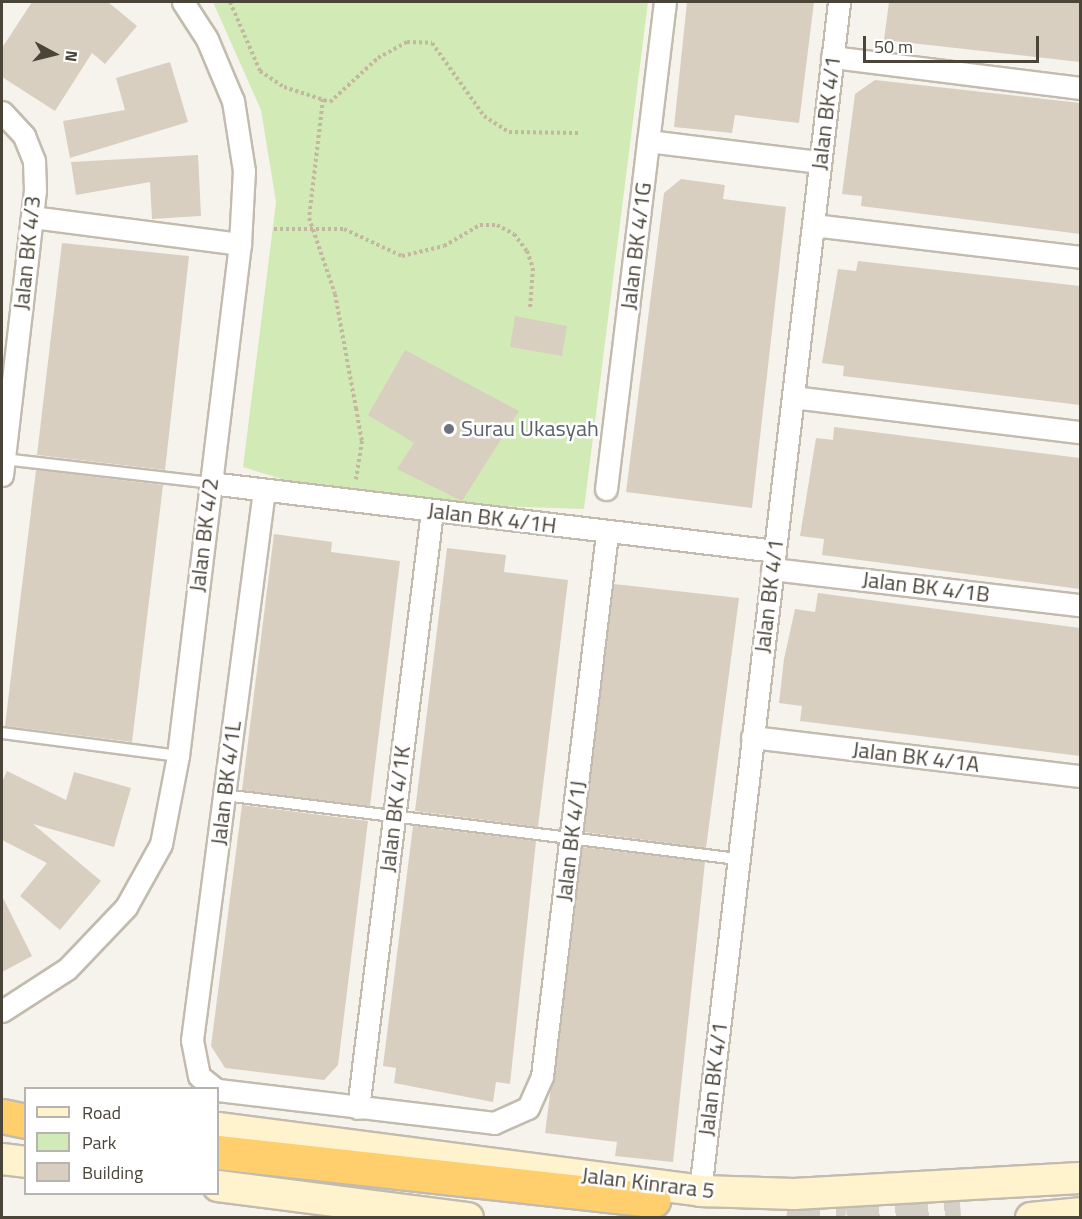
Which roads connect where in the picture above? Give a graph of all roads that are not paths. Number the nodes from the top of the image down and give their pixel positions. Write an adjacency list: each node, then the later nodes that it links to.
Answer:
1 (183, 2): 11 (street, Jalan BK 4/2)
2 (665, 2): 7 (street, Jalan BK 4/1G)
3 (839, 2): 4 (street, Jalan BK 4/1)
4 (832, 57): 5 (street); 8 (street, Jalan BK 4/1)
5 (1080, 88)
6 (2, 112): 9 (street, Jalan BK 4/3)
7 (648, 141): 8 (street); 17 (street, Jalan BK 4/1G)
8 (820, 162): 10 (street, Jalan BK 4/1)
9 (32, 217): 11 (street); 15 (street, Jalan BK 4/3)
10 (813, 225): 12 (street); 13 (street, Jalan BK 4/1)
11 (240, 244): 16 (street, Jalan BK 4/2)
12 (1080, 257)
13 (793, 397): 14 (street); 21 (street, Jalan BK 4/1)
14 (1080, 432)
15 (2, 471): 16 (lane)
16 (210, 483): 18 (street, Jalan BK 4/1H); 25 (street, Jalan BK 4/2)
17 (606, 489)
18 (264, 490): 19 (street, Jalan BK 4/1H); 27 (street, Jalan BK 4/1L)
19 (432, 511): 20 (street, Jalan BK 4/1H); 28 (street, Jalan BK 4/1K)
20 (607, 533): 21 (street, Jalan BK 4/1H); 29 (street, Jalan BK 4/1J)
21 (773, 560): 22 (street, Jalan BK 4/1B); 24 (street, Jalan BK 4/1)
22 (1080, 605)
23 (2, 733): 25 (lane)
24 (752, 737): 26 (street, Jalan BK 4/1A); 30 (street, Jalan BK 4/1)
25 (178, 756): 31 (street, Jalan BK 4/2)
26 (1080, 776)
27 (224, 795): 28 (lane); 32 (street, Jalan BK 4/1L)
28 (394, 816): 29 (lane); 33 (street, Jalan BK 4/1K)
29 (571, 838): 30 (lane); 33 (street, Jalan BK 4/1J)
30 (738, 859): 43 (street, Jalan BK 4/1)
31 (2, 1011)
32 (210, 1085): 33 (street)
33 (358, 1108)
34 (24, 1111): 35 (main road)
35 (2, 1115): 36 (highway)
36 (24, 1120)
37 (219, 1128): 43 (main road, Jalan Kinrara 5)
38 (219, 1152): 44 (highway)
39 (2, 1159): 40 (main road)
40 (24, 1162)
41 (1080, 1178): 43 (main road, Jalan Kinrara 5)
42 (219, 1186): 46 (main road)
43 (699, 1191)
44 (653, 1200)
45 (1080, 1214): 47 (main road)
46 (468, 1218)
47 (1031, 1218)

